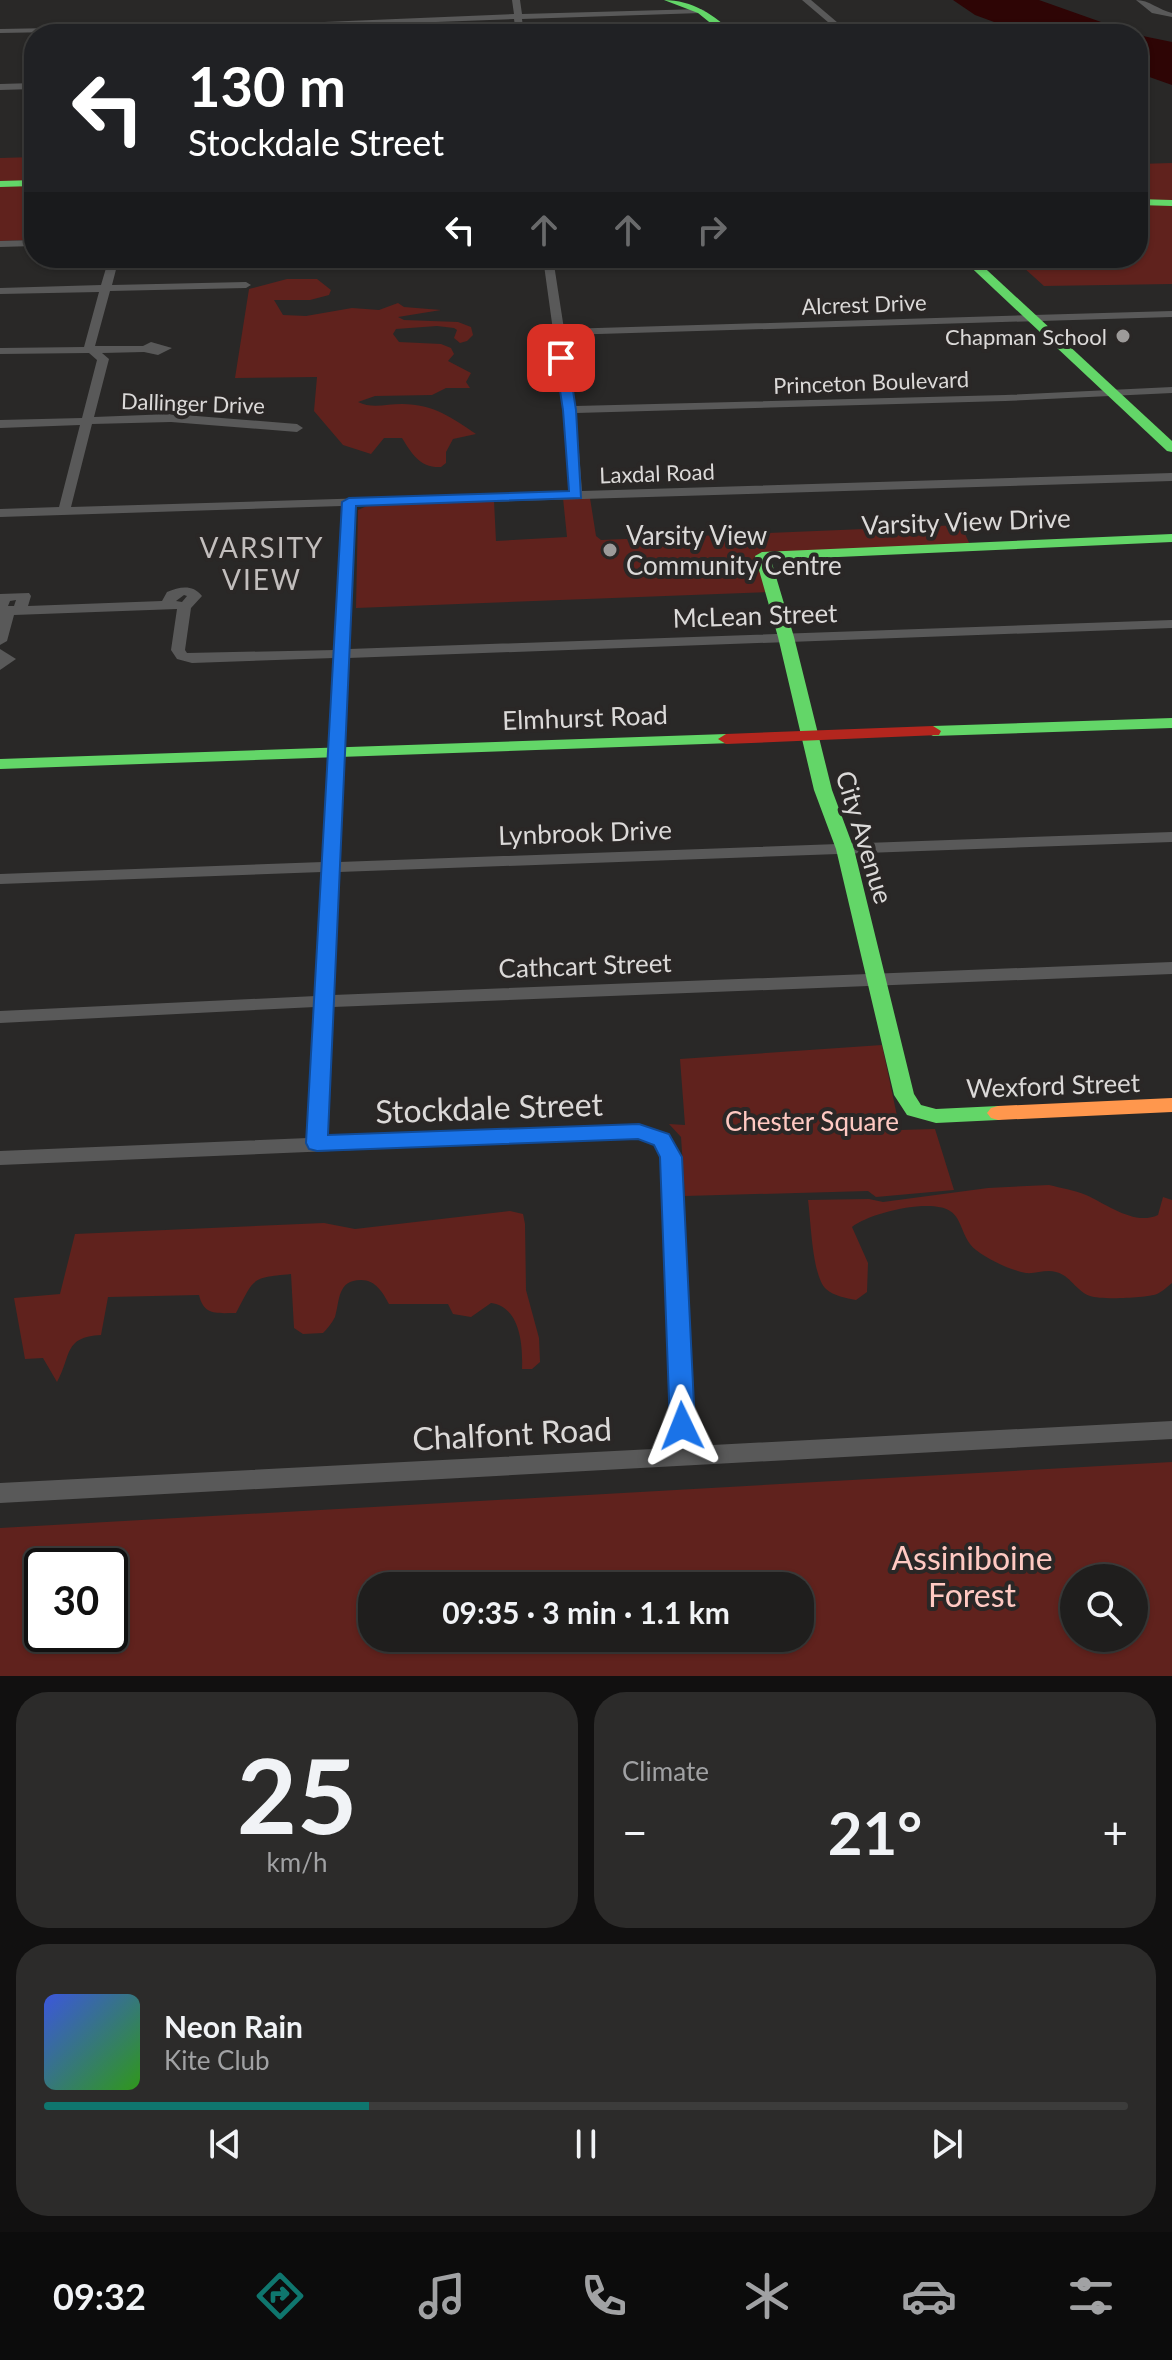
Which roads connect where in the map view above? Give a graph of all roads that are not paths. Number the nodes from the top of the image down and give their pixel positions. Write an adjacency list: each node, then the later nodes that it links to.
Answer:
1 (516, 0): 7 (street)
2 (668, 0): 5 (street)
3 (806, 0): 12 (street)
4 (1140, 0): 6 (street)
5 (693, 6): 7 (street); 10 (street); 11 (street)
6 (1172, 15)
7 (518, 16): 8 (street); 9 (street)
8 (324, 24)
9 (519, 24)
10 (717, 24)
11 (732, 24)
12 (835, 24)
13 (0, 31): 14 (street)
14 (24, 31)
15 (24, 86): 16 (street)
16 (0, 87)
17 (24, 174): 18 (street)
18 (0, 175)
19 (24, 183): 20 (street)
20 (0, 184)
21 (1148, 192): 22 (street)
22 (1172, 193)
23 (1148, 202): 24 (street)
24 (1172, 203)
25 (24, 243): 26 (street)
26 (0, 244)
27 (111, 268): 32 (street)
28 (549, 268): 36 (street)
29 (980, 268): 35 (street)
30 (999, 268): 35 (street)
31 (246, 285): 32 (street)
32 (106, 288): 33 (street); 37 (street)
33 (0, 291)
34 (1172, 314): 35 (street, Alcrest Drive)
35 (1042, 318): 36 (street, Alcrest Drive); 41 (street)
36 (557, 332): 42 (street)
37 (89, 348): 38 (street); 39 (street); 43 (street)
38 (146, 349)
39 (0, 351)
40 (1172, 390): 41 (street, Princeton Boulevard)
41 (1123, 393): 42 (street, Princeton Boulevard); 46 (street); 47 (street)
42 (570, 410): 49 (street)
43 (88, 420): 44 (street, Dallinger Drive); 45 (street, Dallinger Drive); 51 (street)
44 (1, 425)
45 (297, 428)
46 (1172, 429)
47 (1172, 448)
48 (1172, 477): 49 (street, Laxdal Road)
49 (576, 495): 50 (street, Laxdal Road)
50 (349, 502): 51 (street, Laxdal Road); 60 (street)
51 (64, 511): 52 (street, Laxdal Road)
52 (0, 513)
53 (1172, 538): 54 (street, Varsity View Drive)
54 (762, 556): 57 (street, City Avenue)
55 (7, 610): 58 (street); 60 (street, McLean Street)
56 (1172, 624): 57 (street, McLean Street)
57 (786, 637): 60 (street, McLean Street); 63 (street, City Avenue)
58 (0, 641)
59 (0, 653): 61 (street)
60 (340, 654): 64 (street)
61 (0, 666)
62 (1172, 723): 63 (street, Elmhurst Road)
63 (809, 735): 64 (street, Elmhurst Road); 67 (street, City Avenue)
64 (335, 751): 65 (street, Elmhurst Road); 68 (street)
65 (0, 764)
66 (1172, 837): 67 (street, Lynbrook Drive)
67 (845, 849): 68 (street, Lynbrook Drive); 71 (street, City Avenue)
68 (332, 867): 69 (street, Lynbrook Drive); 72 (street)
69 (0, 879)
70 (1172, 968): 71 (street, Cathcart Street)
71 (875, 981): 72 (street, Cathcart Street); 75 (street, City Avenue)
72 (324, 1001): 73 (street, Cathcart Street); 76 (street)
73 (0, 1017)
74 (1172, 1105): 75 (street, Wexford Street)
75 (936, 1116)
76 (317, 1143): 77 (street, Stockdale Street); 79 (street, Stockdale Street)
77 (0, 1158)
78 (1172, 1430): 79 (street, Chalfont Road)
79 (683, 1455): 80 (street, Chalfont Road)
80 (0, 1493)

